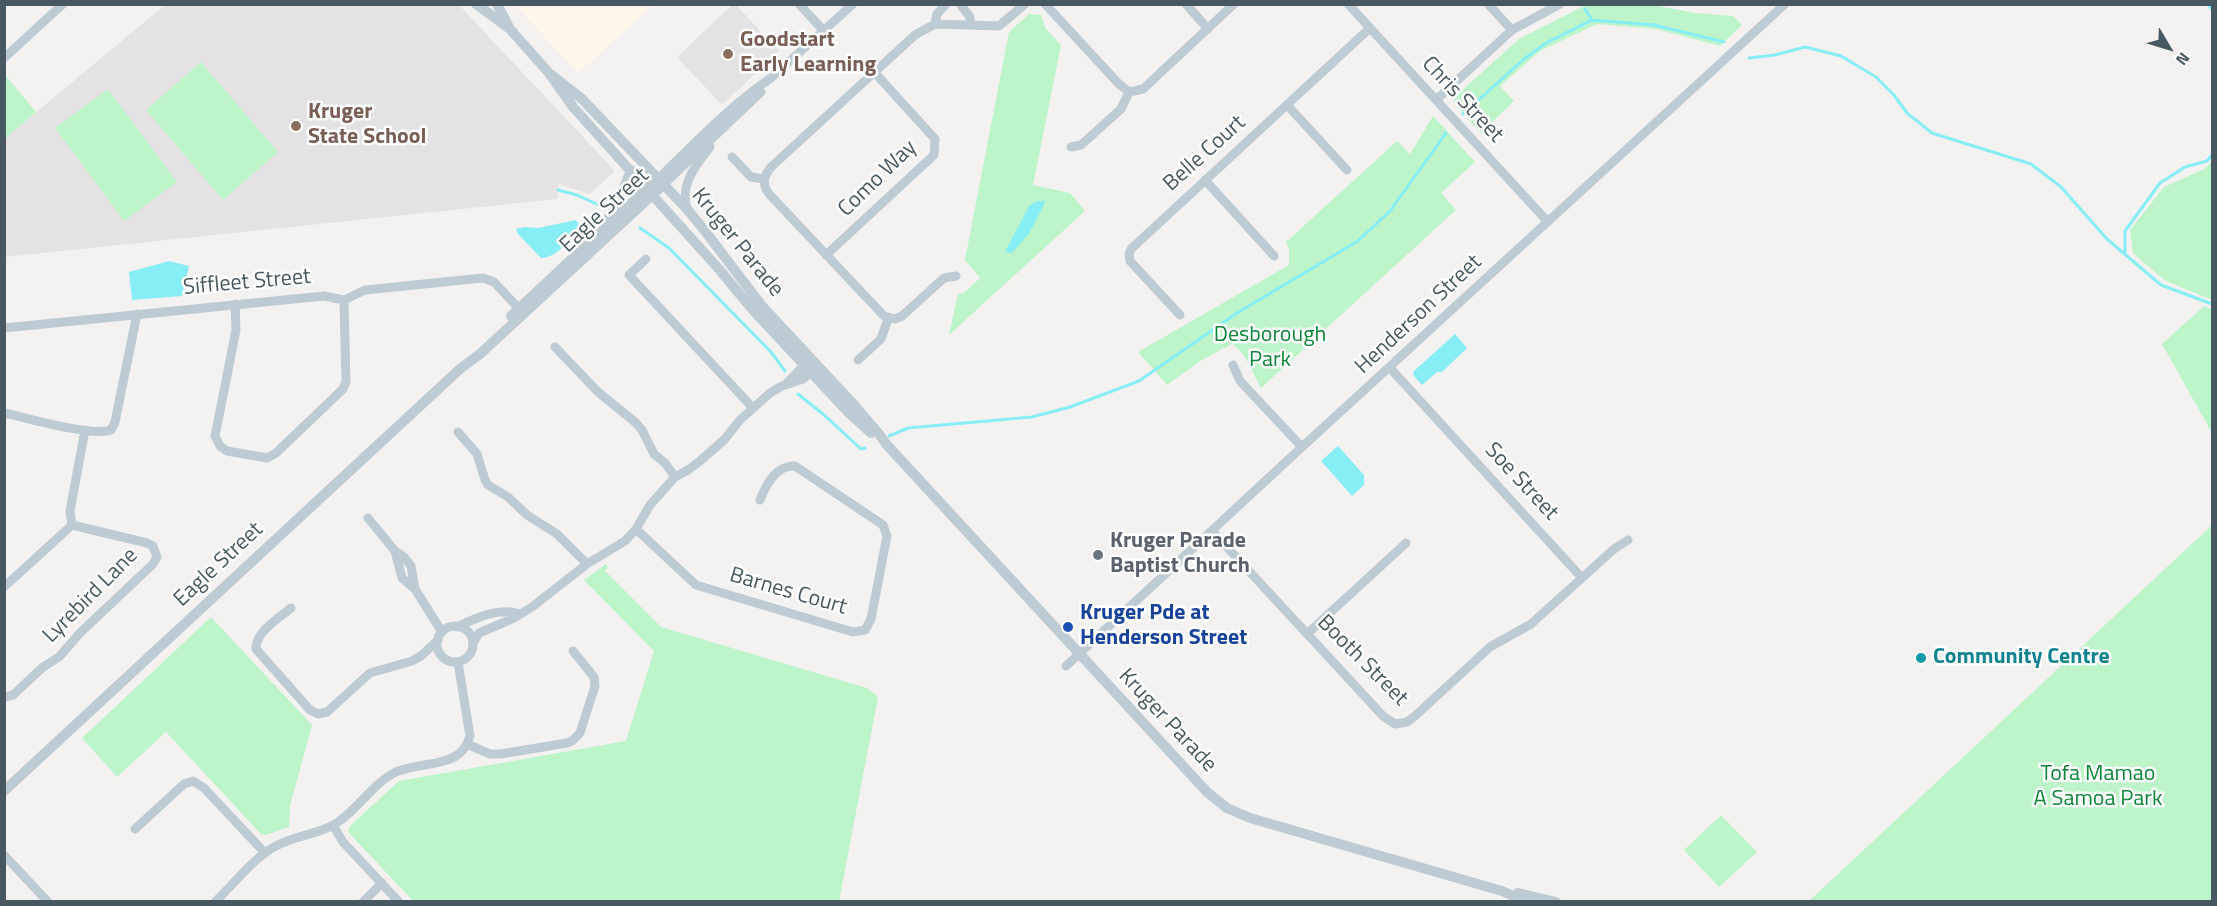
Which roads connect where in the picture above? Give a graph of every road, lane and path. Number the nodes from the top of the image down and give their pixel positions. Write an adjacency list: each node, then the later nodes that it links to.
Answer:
1 (63, 4): 23 (street)
2 (497, 4): 19 (street, Kruger Parade)
3 (799, 4): 22 (street)
4 (853, 4): 22 (street, Eagle Street)
5 (946, 4): 16 (street)
6 (960, 4): 17 (street)
7 (1025, 4): 17 (street)
8 (1046, 4): 27 (street)
9 (1186, 4): 20 (street)
10 (1234, 4): 20 (street)
11 (1348, 4): 18 (street, Chris Street)
12 (1488, 4): 21 (street)
13 (1560, 4): 21 (street)
14 (1785, 4): 40 (street, Henderson Street)
15 (484, 6): 19 (street, Kruger Parade)
16 (935, 24): 17 (street); 25 (street)
17 (970, 25)
18 (1370, 28): 28 (street, Chris Street); 29 (street, Belle Court)
19 (510, 29): 24 (street, Kruger Parade)
20 (1208, 29): 27 (street)
21 (1512, 30): 28 (street)
22 (824, 31): 26 (street, Eagle Street)
23 (4, 58)
24 (549, 73): 33 (street, Kruger Parade); 37 (street, Kruger Parade)
25 (875, 73): 35 (street); 42 (street, Como Way)
26 (771, 78): 30 (street, Eagle Street); 37 (street, Eagle Street)
27 (1129, 92): 31 (street)
28 (1436, 100): 40 (street, Chris Street)
29 (1287, 105): 34 (street); 36 (street, Belle Court)
30 (724, 129): 37 (street, Eagle Street); 39 (street)
31 (1071, 147)
32 (732, 158): 35 (street)
33 (631, 170): 38 (street, Kruger Parade); 41 (street)
34 (1347, 170)
35 (764, 179): 42 (street)
36 (1205, 180): 43 (street); 50 (street, Belle Court)
37 (660, 182): 38 (street, Eagle Street); 39 (street, Kruger Parade)
38 (650, 191): 41 (street, Eagle Street); 48 (street, Eagle Street); 56 (street, Kruger Parade)
39 (687, 209): 56 (street, Kruger Parade)
40 (1548, 222): 57 (street, Henderson Street)
41 (603, 230): 48 (street, Eagle Street)
42 (826, 255): 51 (street)
43 (1274, 256)
44 (646, 259): 58 (street)
45 (956, 276): 51 (street)
46 (344, 300): 47 (street, Siffleet Street); 47 (street); 48 (street, Siffleet Street)
47 (235, 304): 49 (street, Siffleet Street)
48 (521, 311): 88 (street, Eagle Street)
49 (137, 314): 52 (street, Siffleet Street); 60 (street)
50 (1180, 315)
51 (888, 319): 54 (street)
52 (4, 328)
53 (555, 347): 63 (street)
54 (858, 360)
55 (1233, 364): 62 (street)
56 (811, 365): 58 (street); 81 (street, Kruger Parade)
57 (1390, 368): 62 (street, Henderson Street); 72 (street, Soe Street)
58 (753, 408): 63 (street)
59 (4, 413): 60 (street)
60 (85, 430): 66 (street)
61 (458, 432): 71 (street)
62 (1302, 447): 68 (street, Henderson Street)
63 (675, 477): 67 (street)
64 (760, 500): 67 (street, Barnes Court)
65 (368, 518): 78 (street)
66 (72, 525): 73 (street); 86 (street, Lyrebird Lane)
67 (636, 529): 71 (street)
68 (1212, 531): 77 (street, Booth Street); 81 (street, Henderson Street)
69 (1629, 540): 72 (street)
70 (1406, 543): 77 (street)
71 (587, 564): 75 (street)
72 (1582, 578): 77 (street, Booth Street)
73 (4, 587)
74 (291, 608): 82 (street)
75 (520, 614): 76 (street); 79 (street)
76 (457, 627): 78 (street); 79 (street)
77 (1307, 634)
78 (440, 636): 82 (street); 83 (street)
79 (473, 643): 84 (street)
80 (573, 651): 87 (street)
81 (1079, 655): 85 (street, Henderson Street); 94 (street, Kruger Parade)
82 (421, 656): 83 (street)
83 (444, 658): 84 (street)
84 (458, 662): 87 (street)
85 (1066, 666)
86 (4, 697)
87 (468, 744): 89 (street)
88 (4, 791)
89 (333, 825): 91 (street); 93 (street)
90 (135, 829): 91 (street)
91 (265, 854): 96 (street)
92 (4, 855): 95 (street)
93 (382, 883): 97 (street); 98 (street)
94 (1502, 891): 99 (street, Kruger Parade); 100 (street, Kruger Parade)
95 (48, 902)
96 (215, 902)
97 (363, 902)
98 (399, 902)
99 (1527, 902)
100 (1556, 902)

